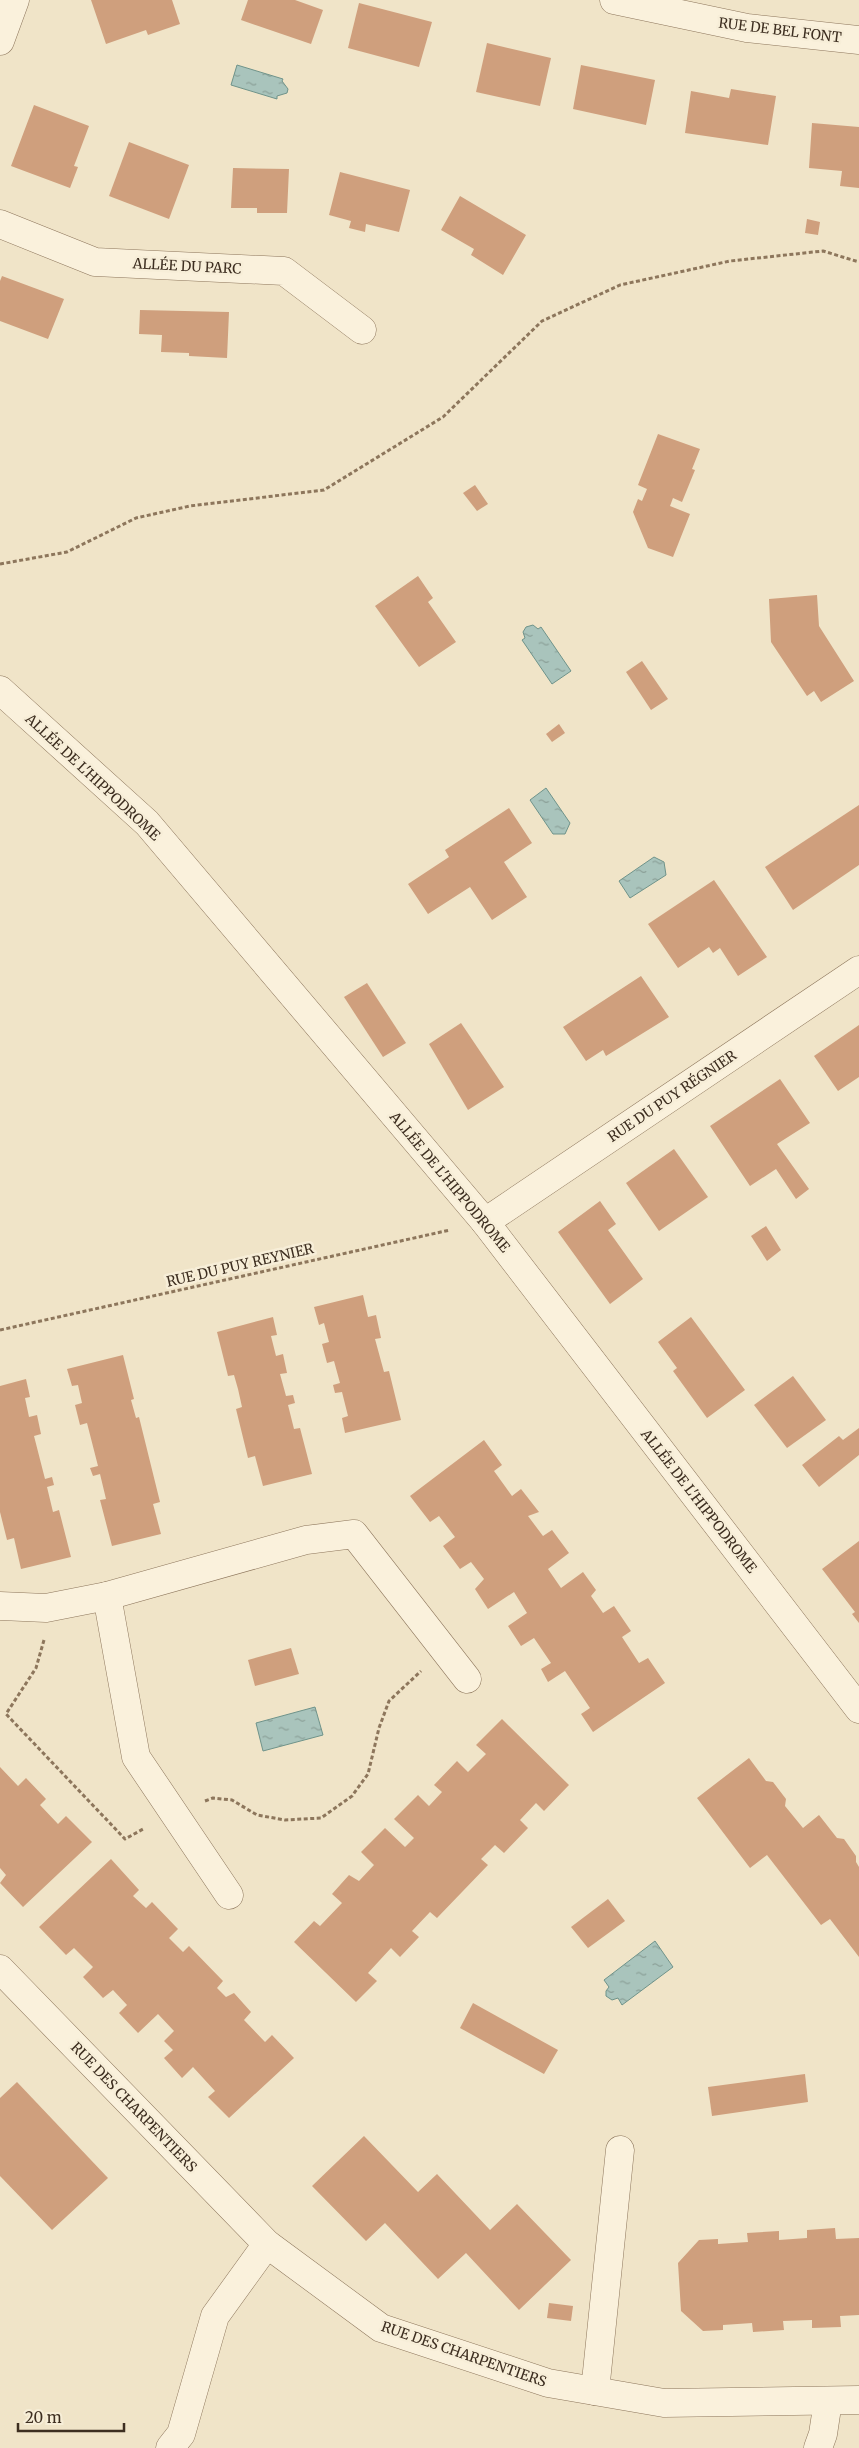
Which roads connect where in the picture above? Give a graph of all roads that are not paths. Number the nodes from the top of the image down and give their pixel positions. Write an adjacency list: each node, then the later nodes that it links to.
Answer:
1 (15, 0): 4 (street)
2 (614, 0): 3 (street, RUE DE BEL FONT)
3 (859, 40)
4 (0, 41)
5 (0, 224): 6 (street, ALLÉE DU PARC)
6 (362, 330)
7 (0, 690): 9 (street, ALLÉE DE L'HIPPODROME)
8 (859, 970): 9 (street, RUE DU PUY RÉGNIER)
9 (485, 1222): 13 (street, ALLÉE DE L'HIPPODROME)
10 (106, 1596): 11 (street); 12 (street); 14 (street)
11 (0, 1606)
12 (467, 1679)
13 (859, 1709)
14 (229, 1895)
15 (0, 1970): 17 (street, RUE DES CHARPENTIERS)
16 (620, 2150): 18 (street)
17 (267, 2244): 18 (street, RUE DES CHARPENTIERS); 21 (street)
18 (594, 2392): 20 (street, RUE DES CHARPENTIERS)
19 (859, 2400): 20 (street, RUE DES CHARPENTIERS)
20 (828, 2402): 22 (street)
21 (170, 2448)
22 (818, 2448)

